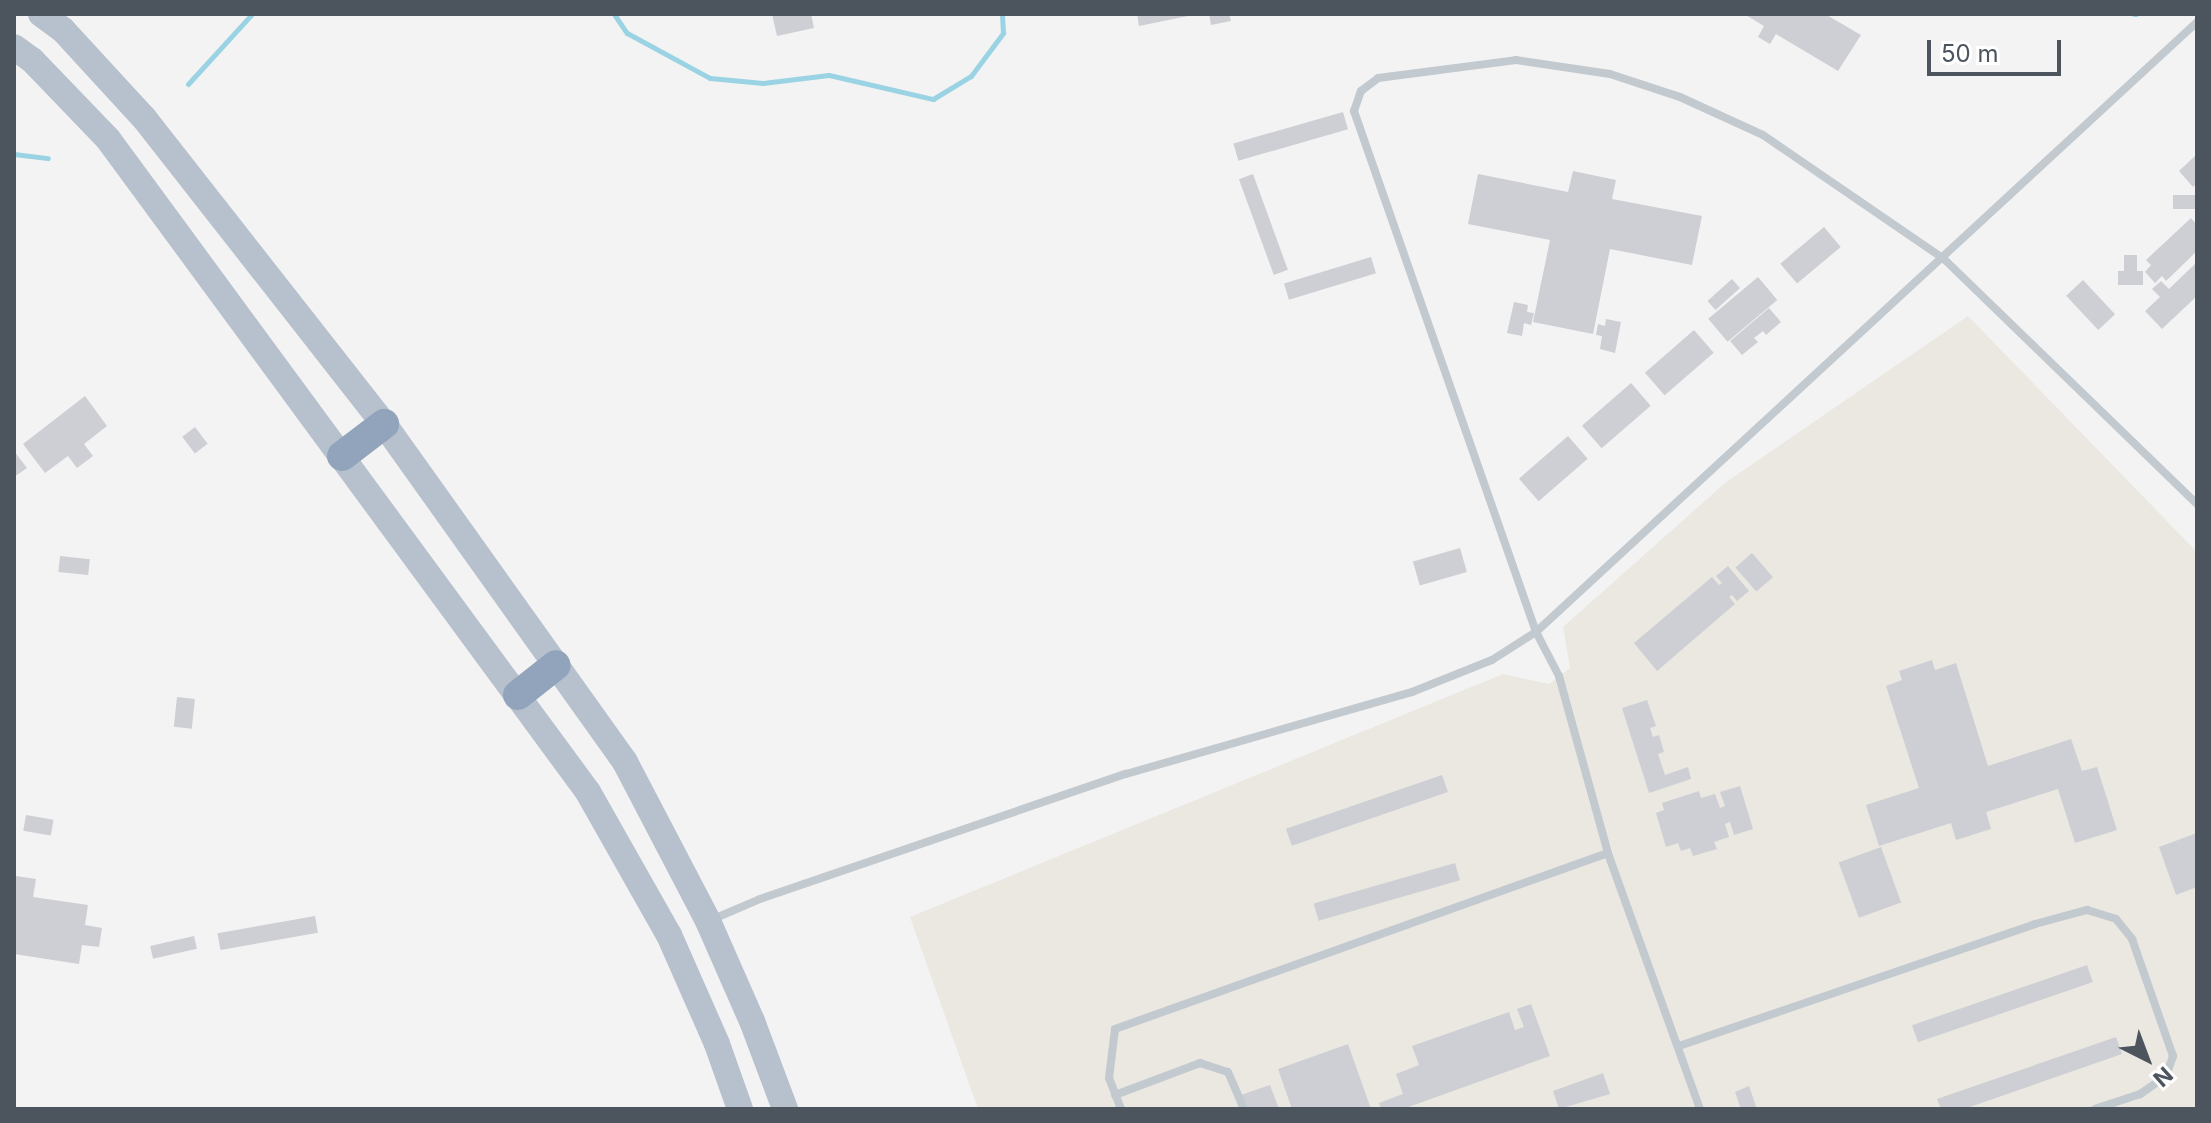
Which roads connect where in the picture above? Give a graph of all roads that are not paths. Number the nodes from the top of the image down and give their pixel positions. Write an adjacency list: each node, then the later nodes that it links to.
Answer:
1 (41, 14): 5 (main road)
2 (2197, 22): 4 (lane)
3 (14, 47): 6 (main road)
4 (1944, 259): 7 (lane); 8 (lane); 8 (lane)
5 (384, 424): 6 (highway); 9 (main road)
6 (342, 456): 10 (main road)
7 (2197, 504)
8 (1536, 632): 11 (lane); 12 (lane)
9 (556, 665): 10 (highway); 12 (main road)
10 (518, 695): 15 (main road)
11 (1608, 853): 13 (lane); 14 (lane)
12 (708, 921): 16 (main road)
13 (1679, 1046): 19 (lane); 20 (lane)
14 (1115, 1095): 17 (lane); 18 (lane)
15 (740, 1109)
16 (785, 1109)
17 (1121, 1109)
18 (1244, 1109)
19 (1700, 1109)
20 (2095, 1109)

